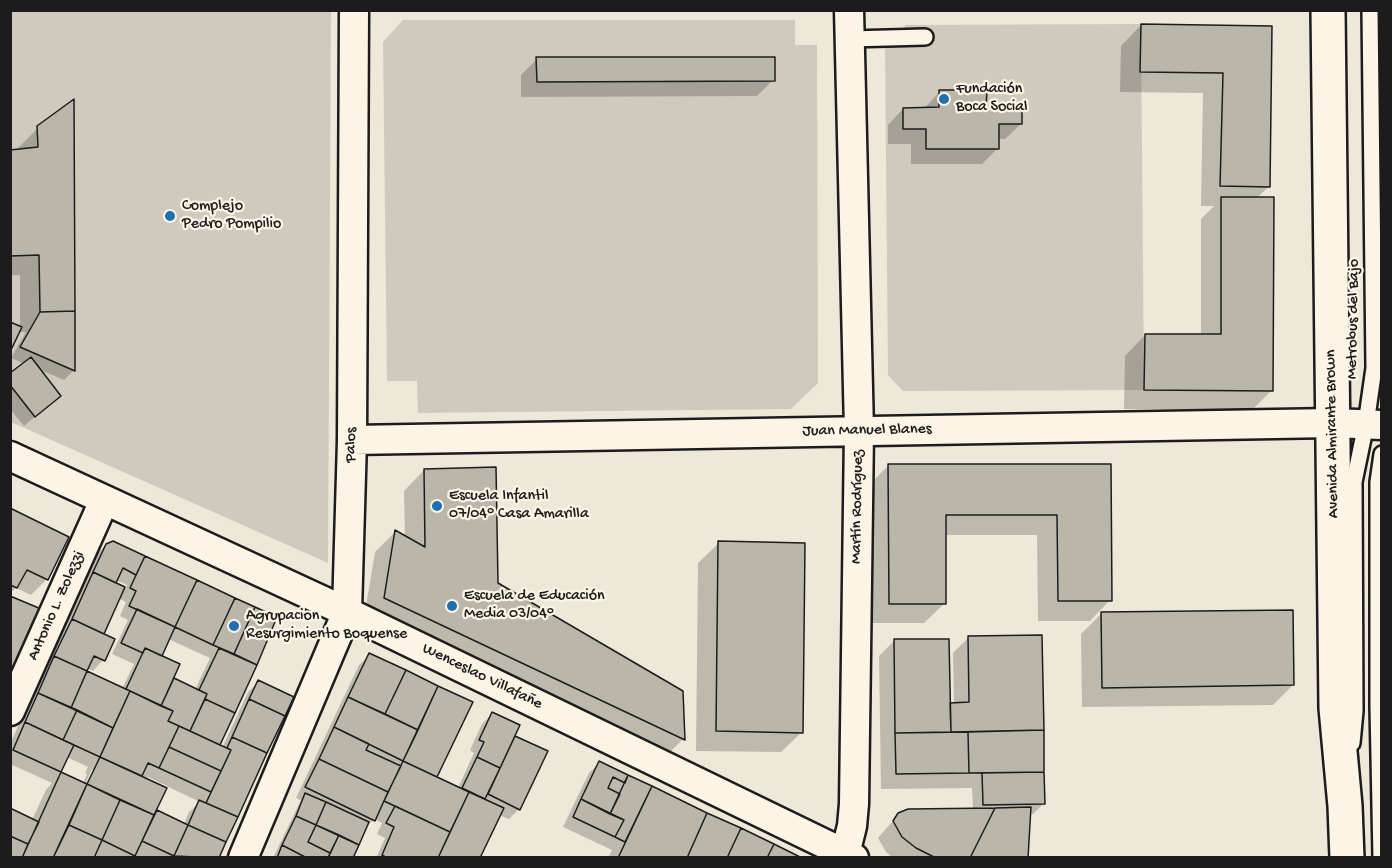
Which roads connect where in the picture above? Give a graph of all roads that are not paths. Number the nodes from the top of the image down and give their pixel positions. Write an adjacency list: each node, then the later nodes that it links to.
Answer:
1 (354, 10): 10 (street, Palos)
2 (849, 10): 6 (street, Martín Rodríguez)
3 (1328, 10): 7 (main road, Avenida Almirante Brown)
4 (1370, 10): 8 (lane, Metrobus del Bajo)
5 (925, 37): 6 (lane)
6 (850, 39): 9 (street, Martín Rodríguez)
7 (1332, 423): 8 (street, Juan Manuel Blanes); 9 (street, Juan Manuel Blanes); 16 (main road, Avenida Almirante Brown)
8 (1374, 425): 16 (lane, Metrobus del Bajo)
9 (859, 431): 10 (street, Juan Manuel Blanes); 17 (street, Martín Rodríguez)
10 (352, 440): 14 (street, Palos)
11 (1382, 454): 20 (lane)
12 (10, 456): 13 (street, Wenceslao Villafañe)
13 (104, 501): 14 (street, Wenceslao Villafañe); 15 (street, Antonio L. Zolezzi)
14 (347, 612): 17 (street, Wenceslao Villafañe); 18 (street, Palos)
15 (10, 711)
16 (1345, 806): 19 (main road, Avenida Almirante Brown)
17 (848, 856)
18 (243, 858)
19 (1347, 858)
20 (1381, 858)

